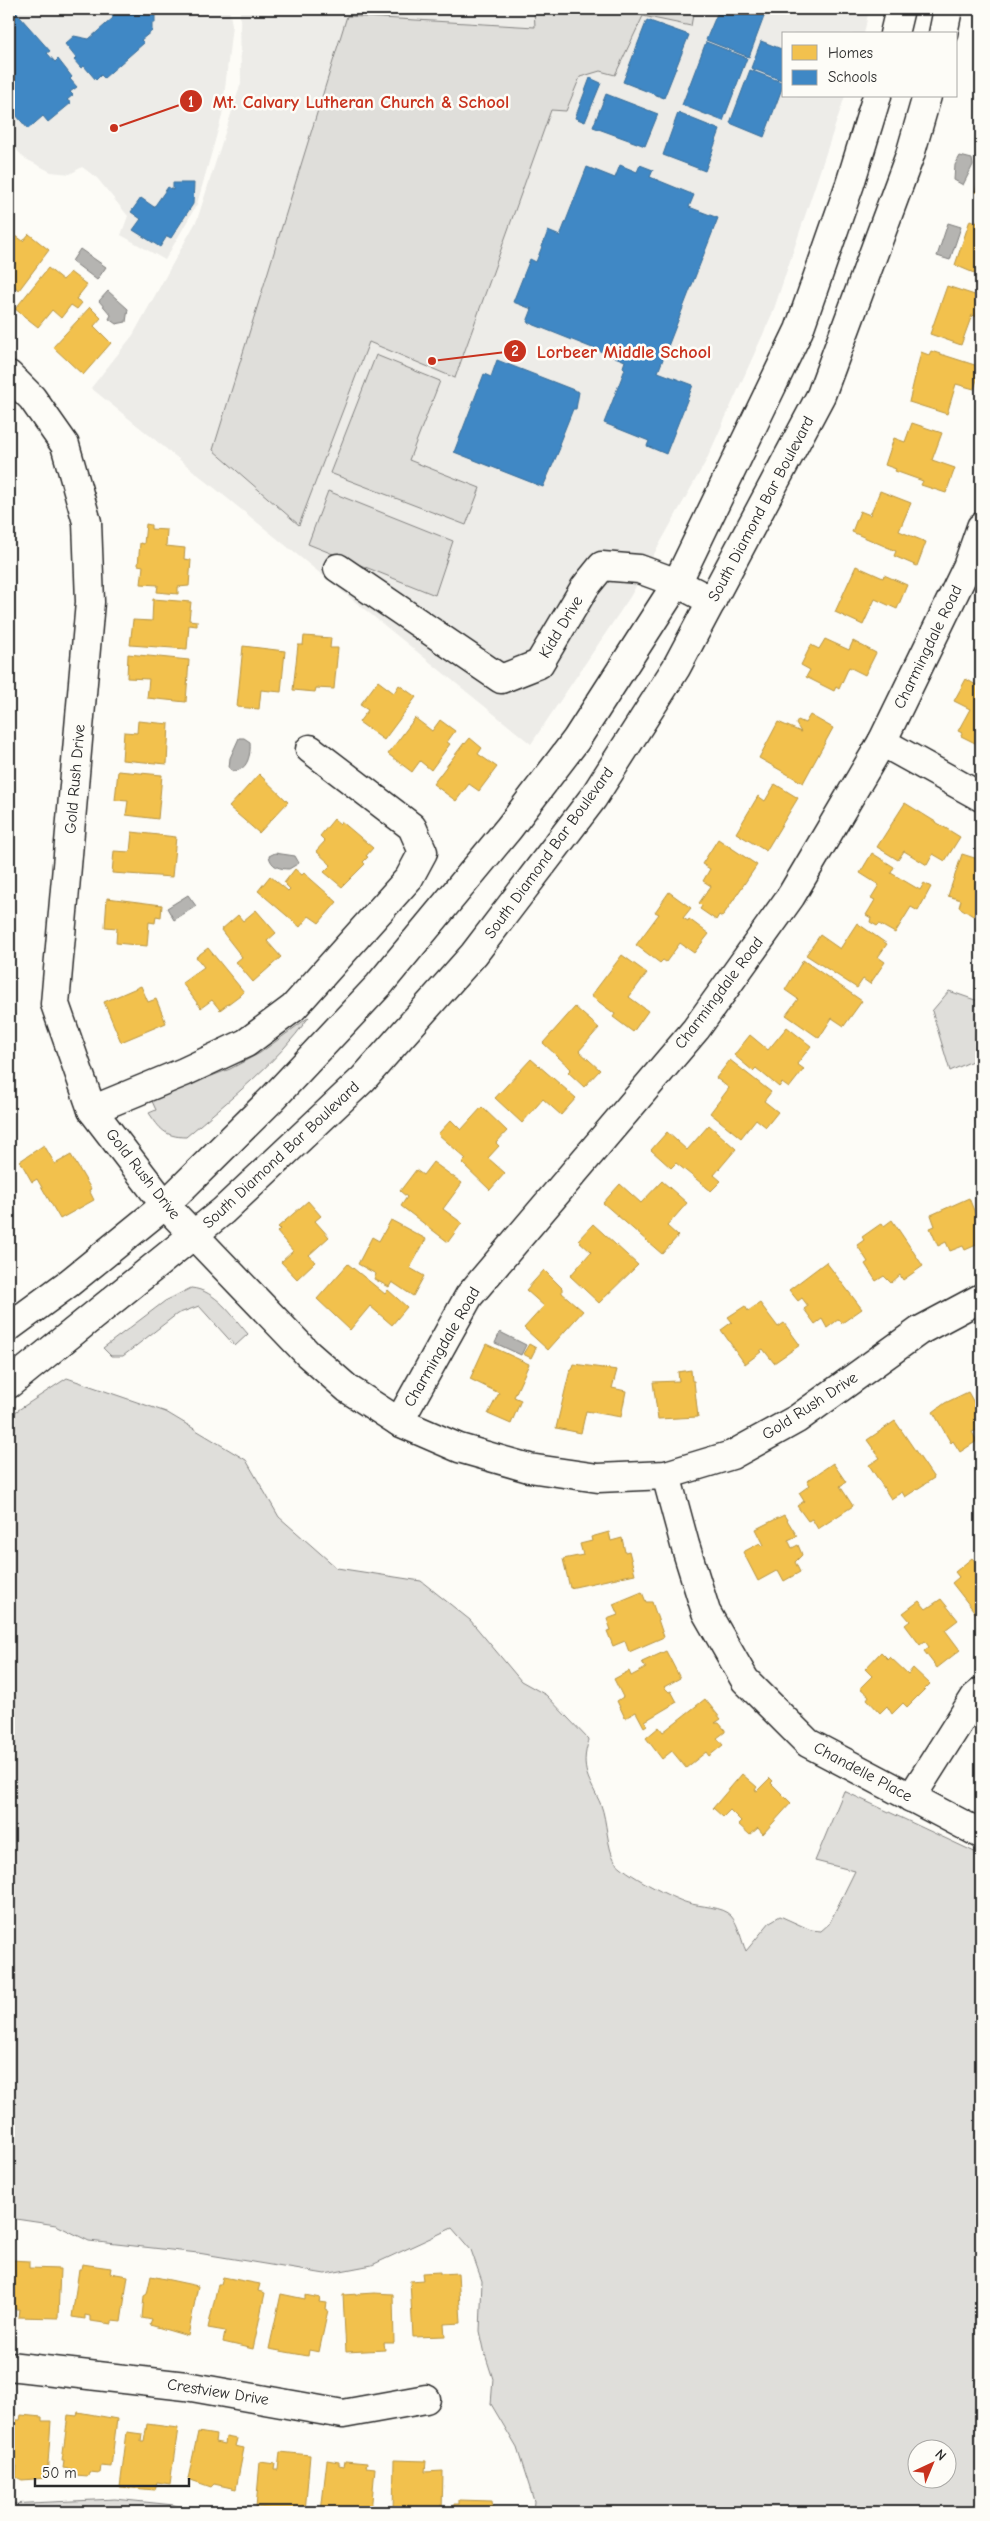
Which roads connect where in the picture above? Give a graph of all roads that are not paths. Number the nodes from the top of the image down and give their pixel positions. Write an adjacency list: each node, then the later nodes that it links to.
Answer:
1 (900, 9): 3 (street)
2 (948, 9): 4 (street)
3 (894, 32)
4 (943, 32)
5 (876, 98): 10 (street)
6 (926, 98): 11 (street, South Diamond Bar Boulevard)
7 (9, 374): 15 (street, Gold Rush Drive)
8 (981, 527): 12 (street, Charmingdale Road)
9 (338, 568): 10 (street, Kidd Drive)
10 (677, 583): 11 (street, Kidd Drive); 16 (street)
11 (712, 601): 17 (street, South Diamond Bar Boulevard)
12 (882, 742): 14 (street); 21 (street, Charmingdale Road)
13 (310, 749): 15 (street)
14 (981, 797)
15 (92, 1110): 16 (street, Gold Rush Drive)
16 (165, 1205): 17 (street, Gold Rush Drive); 19 (street)
17 (193, 1236): 20 (street, South Diamond Bar Boulevard); 21 (street, Gold Rush Drive)
18 (981, 1298): 22 (street, Gold Rush Drive)
19 (9, 1327)
20 (9, 1384)
21 (399, 1422): 22 (street, Gold Rush Drive)
22 (666, 1475): 24 (street, Chandelle Place)
23 (981, 1692): 24 (street)
24 (911, 1798): 25 (street, Chandelle Place)
25 (981, 1834)
26 (9, 2366): 27 (street, Crestview Drive)
27 (426, 2399)

